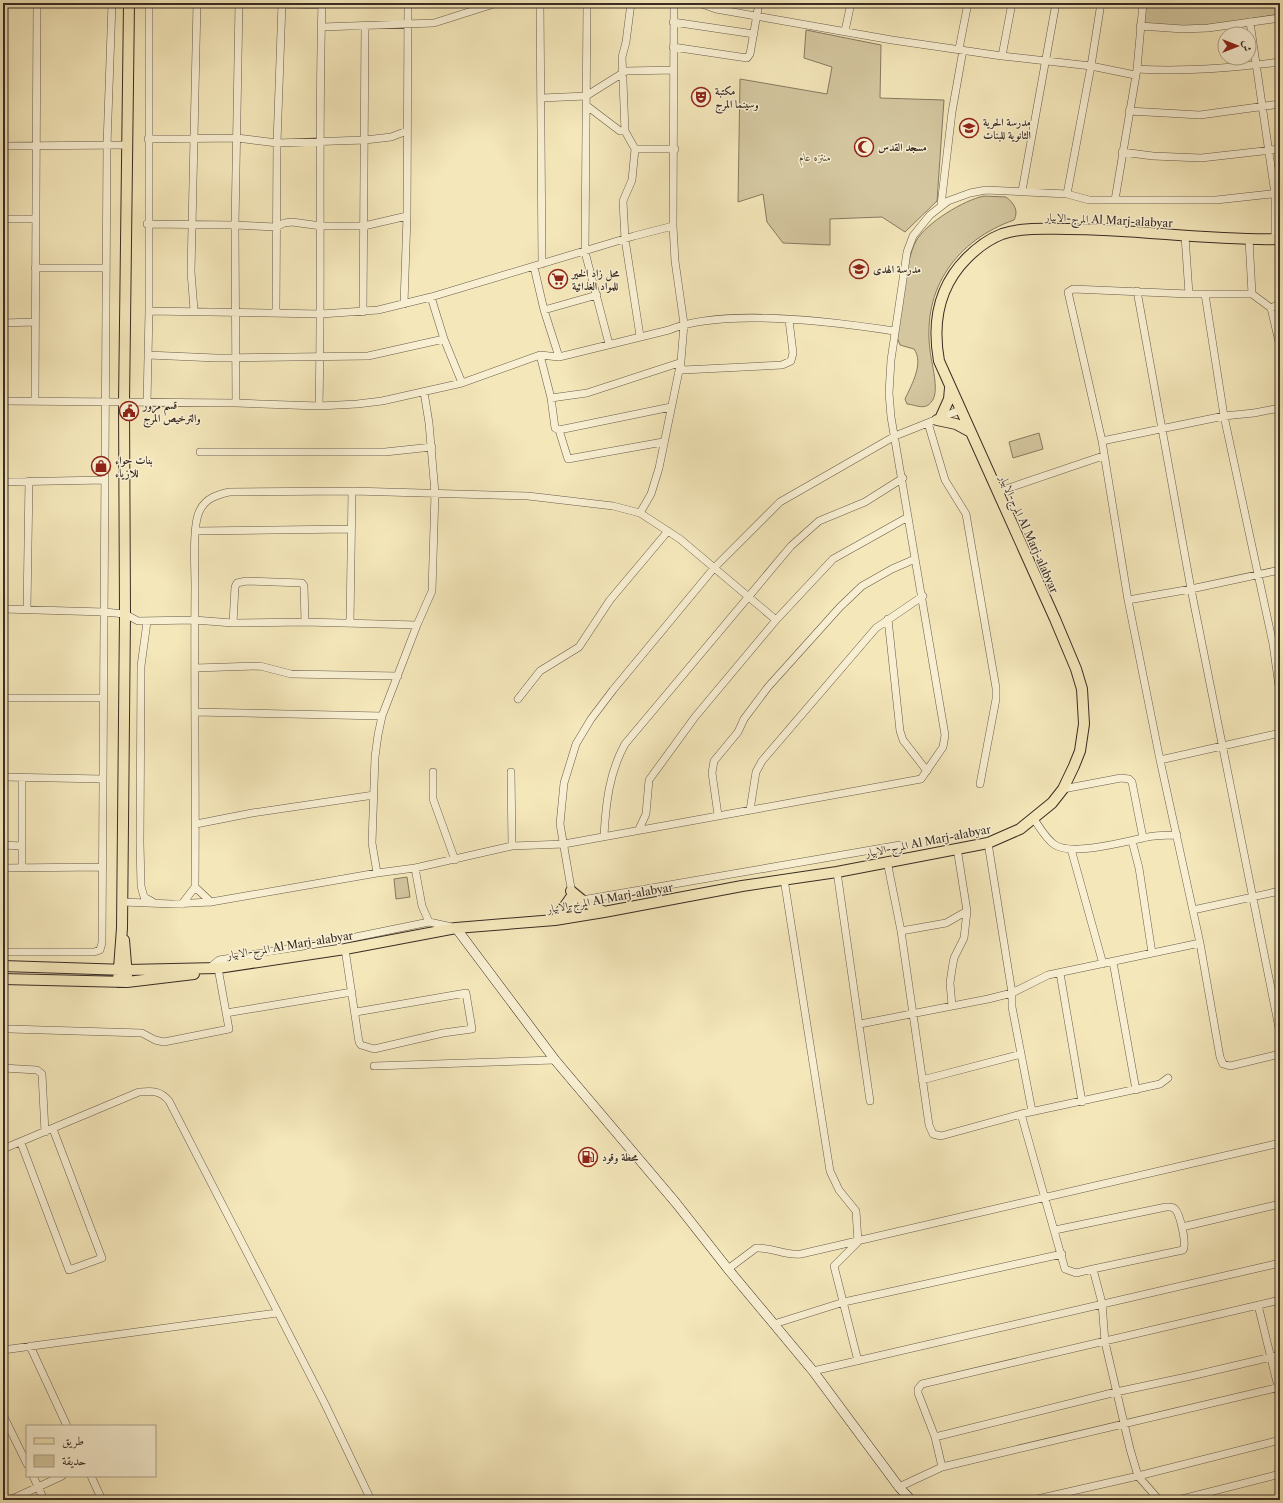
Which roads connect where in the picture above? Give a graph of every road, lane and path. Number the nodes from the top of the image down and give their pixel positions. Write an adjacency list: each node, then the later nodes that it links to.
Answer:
1 (112, 3): 22 (street); 62 (street)
2 (129, 3): 63 (main road)
3 (149, 3): 4 (street); 57 (street)
4 (197, 3): 5 (street); 58 (street)
5 (203, 3)
6 (240, 3): 23 (street); 56 (street)
7 (408, 3): 30 (street)
8 (496, 3): 30 (street)
9 (540, 3): 49 (street)
10 (587, 3): 48 (street)
11 (631, 3): 46 (street)
12 (674, 3): 28 (street)
13 (699, 3): 25 (street)
14 (759, 3): 26 (street)
15 (851, 3): 35 (street)
16 (966, 3): 38 (street)
17 (1012, 3): 39 (street)
18 (1056, 3): 40 (street)
19 (1101, 3): 43 (street)
20 (1143, 3): 32 (street)
21 (3, 4): 22 (street)
22 (37, 4): 65 (street)
23 (282, 4): 24 (street); 61 (street)
24 (322, 4): 34 (street)
25 (716, 6): 26 (street)
26 (757, 16): 35 (street); 36 (street)
27 (1280, 18): 29 (street)
28 (673, 22): 36 (street); 37 (street)
29 (1250, 22): 32 (street); 33 (street)
30 (408, 23): 31 (street); 54 (street)
31 (365, 26): 34 (street); 60 (street)
32 (1140, 26): 47 (street)
33 (1251, 26)
34 (322, 27): 59 (street)
35 (845, 31): 38 (street)
36 (754, 34): 37 (street)
37 (673, 47): 45 (street)
38 (961, 49): 39 (street); 75 (street)
39 (1002, 56): 40 (street)
40 (1045, 62): 43 (street); 71 (street)
41 (1280, 62): 42 (street)
42 (1257, 65): 52 (street)
43 (1091, 66): 47 (street); 73 (street)
44 (1243, 66): 47 (street)
45 (674, 70): 46 (street); 68 (street)
46 (622, 72): 48 (street); 55 (street)
47 (1136, 72): 53 (street)
48 (586, 96): 49 (street); 51 (street)
49 (542, 98): 91 (street)
50 (1280, 104): 52 (street)
51 (587, 106): 55 (street); 90 (street)
52 (1262, 107): 53 (street); 69 (street)
53 (1128, 111): 70 (street)
54 (407, 131): 60 (street); 76 (street)
55 (624, 131): 67 (street)
56 (237, 138): 58 (street); 61 (street); 81 (street)
57 (148, 139): 58 (street); 79 (street)
58 (194, 139): 80 (street)
59 (320, 140): 60 (street); 61 (street); 82 (street)
60 (365, 140): 83 (street)
61 (277, 143): 85 (street)
62 (107, 145): 63 (street); 65 (street); 94 (street)
63 (128, 145): 133 (main road)
64 (3, 146): 65 (street)
65 (35, 146): 78 (street)
66 (1280, 148): 69 (street)
67 (635, 149): 68 (street); 87 (street)
68 (675, 149): 84 (street)
69 (1268, 150): 70 (street); 72 (street)
70 (1122, 152): 74 (street)
71 (1022, 191): 73 (street); 75 (street)
72 (1277, 193): 74 (street); 89 (street)
73 (1067, 194): 74 (street)
74 (1115, 200)
75 (941, 206): 115 (street)
76 (407, 216): 83 (street); 101 (street)
77 (3, 219): 78 (street)
78 (35, 219): 93 (street)
79 (147, 224): 80 (street); 106 (street)
80 (193, 225): 81 (street); 104 (street)
81 (235, 225): 85 (street); 107 (street)
82 (321, 226): 83 (street); 85 (street); 110 (street)
83 (364, 226): 108 (street)
84 (674, 226): 87 (street); 114 (street)
85 (276, 227): 109 (street)
86 (1185, 236): 88 (main road, المرج-الابيار Al Marj-alabyar); 96 (street); 127 (main road, المرج-الابيار Al Marj-alabyar)
87 (625, 239): 90 (street); 116 (street)
88 (1249, 239): 89 (main road, المرج-الابيار Al Marj-alabyar); 98 (street)
89 (1278, 239)
90 (585, 252): 91 (street); 99 (street)
91 (542, 264): 92 (street)
92 (534, 267): 100 (street); 105 (street)
93 (35, 268): 94 (street); 112 (street)
94 (105, 268): 132 (street)
95 (1137, 291): 96 (street); 142 (street); 146 (street)
96 (1189, 294): 97 (street)
97 (1205, 294): 98 (street); 140 (street)
98 (1252, 294): 103 (street)
99 (597, 295): 105 (street); 118 (street)
100 (431, 297): 101 (street); 117 (street)
101 (404, 304): 108 (street)
102 (1280, 304): 103 (street)
103 (1271, 308): 119 (street)
104 (194, 310): 106 (street); 107 (street)
105 (544, 310): 123 (street)
106 (149, 311): 120 (street)
107 (236, 311): 109 (street); 124 (street)
108 (363, 312): 110 (street)
109 (276, 313): 110 (street)
110 (321, 314): 122 (street)
111 (789, 320): 114 (street); 115 (street); 125 (street)
112 (35, 322): 113 (street); 131 (street)
113 (3, 323)
114 (684, 324): 116 (street); 125 (street)
115 (894, 331): 145 (street)
116 (640, 336): 118 (street)
117 (444, 339): 122 (street); 126 (street)
118 (609, 344): 123 (street)
119 (1280, 346)
120 (148, 355): 124 (street); 134 (street)
121 (540, 355): 123 (street); 126 (street); 129 (street)
122 (320, 356): 124 (street); 136 (street)
123 (559, 357)
124 (237, 358): 135 (street)
125 (679, 363): 129 (street); 137 (street)
126 (462, 383): 128 (street)
127 (950, 386): 139 (main road, المرج-الابيار Al Marj-alabyar); 141 (main road)
128 (424, 392): 136 (street); 148 (street)
129 (551, 398): 143 (street)
130 (3, 401): 131 (street)
131 (35, 402): 132 (street)
132 (104, 402): 133 (street); 152 (street)
133 (124, 403): 134 (street); 174 (main road)
134 (147, 403): 135 (street)
135 (236, 403): 136 (street)
136 (319, 406)
137 (671, 407): 143 (street); 147 (street)
138 (1280, 408): 140 (street)
139 (960, 410): 141 (street); 144 (main road, المرج-الابيار Al Marj-alabyar)
140 (1224, 416): 142 (street); 166 (street)
141 (935, 421): 144 (main road); 145 (street); 200 (street)
142 (1161, 428): 146 (street); 167 (street)
143 (559, 430): 147 (street)
144 (970, 431): 156 (main road, المرج-الابيار Al Marj-alabyar)
145 (895, 436): 151 (street); 164 (street)
146 (1102, 441): 150 (street)
147 (663, 442): 158 (street)
148 (432, 448): 149 (street); 157 (street)
149 (200, 452)
150 (1103, 456): 156 (street); 170 (street)
151 (903, 478): 159 (street); 169 (street)
152 (105, 480): 153 (street); 173 (street)
153 (29, 481): 154 (street); 172 (street)
154 (3, 482)
155 (352, 491): 157 (street); 160 (street); 161 (street)
156 (997, 492): 201 (main road, المرج-الابيار Al Marj-alabyar)
157 (435, 493): 158 (street); 182 (street)
158 (640, 513): 162 (street)
159 (908, 517): 163 (street); 177 (street)
160 (350, 529): 161 (street); 181 (street)
161 (196, 531): 176 (street)
162 (668, 531): 164 (street); 188 (street)
163 (915, 558): 168 (street); 204 (street)
164 (714, 568): 169 (street); 213 (street)
165 (1280, 570): 166 (street)
166 (1257, 575): 167 (street); 185 (street)
167 (1191, 589): 170 (street); 192 (street)
168 (923, 596): 175 (street); 194 (street)
169 (748, 597): 177 (street); 209 (street)
170 (1128, 600): 193 (street)
171 (3, 609): 172 (street)
172 (27, 609): 173 (street)
173 (104, 612): 174 (street); 187 (street)
174 (126, 614): 178 (street); 236 (main road)
175 (888, 619): 194 (street); 203 (street)
176 (194, 620): 178 (street); 180 (street); 183 (street)
177 (776, 620): 207 (street)
178 (147, 622): 238 (street)
179 (305, 622): 180 (street); 180 (street); 181 (street)
180 (233, 623)
181 (350, 623): 182 (street)
182 (417, 624): 184 (street)
183 (195, 668): 184 (street); 189 (street)
184 (398, 676): 190 (street)
185 (1280, 694)
186 (3, 698): 187 (street)
187 (103, 698): 199 (street)
188 (518, 699)
189 (195, 712): 190 (street); 206 (street)
190 (382, 716): 202 (street)
191 (1280, 733): 192 (street)
192 (1223, 747): 193 (street); 234 (street)
193 (1160, 760): 208 (street)
194 (927, 771): 203 (street)
195 (433, 772): 220 (street)
196 (511, 772): 217 (street)
197 (3, 777): 198 (street)
198 (22, 778): 199 (street); 216 (street)
199 (103, 779): 222 (street)
200 (980, 784)
201 (1063, 789): 205 (main road, المرج-الابيار Al Marj-alabyar); 210 (street)
202 (374, 795): 206 (street); 228 (street)
203 (750, 810): 204 (street)
204 (718, 815): 207 (street)
205 (1034, 819): 212 (main road, المرج-الابيار Al Marj-alabyar); 219 (street)
206 (196, 824): 231 (street)
207 (639, 829): 209 (street)
208 (1177, 834): 210 (street); 240 (street)
209 (604, 835): 213 (street)
210 (1143, 838): 211 (street)
211 (1132, 841): 219 (street); 252 (street)
212 (988, 843): 218 (main road, المرج-الابيار Al Marj-alabyar); 265 (street)
213 (564, 844): 217 (street); 233 (street)
214 (3, 845): 216 (street)
215 (900, 845): 226 (street)
216 (20, 846): 224 (street)
217 (512, 846): 220 (street)
218 (957, 848): 221 (main road, المرج-الابيار Al Marj-alabyar); 241 (street)
219 (1071, 849): 254 (street)
220 (455, 860): 225 (street)
221 (887, 862): 227 (main road, المرج-الابيار Al Marj-alabyar); 247 (street)
222 (103, 867): 224 (street); 250 (street)
223 (3, 868): 224 (street)
224 (22, 868)
225 (415, 868): 228 (street); 245 (street)
226 (739, 872): 230 (street); 235 (street)
227 (837, 872): 229 (main road, المرج-الابيار Al Marj-alabyar); 270 (street)
228 (377, 873): 237 (street)
229 (784, 879): 230 (main road, المرج-الابيار Al Marj-alabyar); 294 (street)
230 (742, 886): 242 (main road, المرج-الابيار Al Marj-alabyar)
231 (195, 887): 237 (street); 239 (street)
232 (1280, 891): 234 (street)
233 (572, 893): 235 (main road); 243 (street); 244 (main road)
234 (1253, 897): 240 (street); 272 (street)
235 (582, 900): 242 (main road)
236 (122, 902): 238 (street); 251 (main road)
237 (211, 902): 239 (street)
238 (155, 903): 239 (street)
239 (182, 904)
240 (1193, 910): 248 (street)
241 (967, 911): 247 (street); 266 (street)
242 (604, 912): 243 (main road, المرج-الابيار Al Marj-alabyar)
243 (576, 917): 244 (main road, المرج-الابيار Al Marj-alabyar)
244 (555, 920): 246 (main road, المرج-الابيار Al Marj-alabyar)
245 (429, 922): 246 (street); 257 (street)
246 (456, 928): 249 (main road, المرج-الابيار Al Marj-alabyar); 275 (street)
247 (901, 931): 269 (street)
248 (1200, 943): 252 (street); 274 (street)
249 (345, 949): 256 (main road, المرج-الابيار Al Marj-alabyar); 264 (street)
250 (3, 952)
251 (123, 953): 258 (main road); 259 (main road); 260 (main road)
252 (1152, 953): 253 (street)
253 (1113, 962): 254 (street); 280 (street)
254 (1103, 964): 261 (street)
255 (3, 966): 258 (main road, المرج-الابيار Al Marj-alabyar)
256 (218, 968): 257 (main road, المرج-الابيار Al Marj-alabyar); 268 (street)
257 (206, 969): 260 (main road, المرج-الابيار Al Marj-alabyar); 263 (main road, المرج-الابيار Al Marj-alabyar)
258 (102, 970): 259 (main road, المرج-الابيار Al Marj-alabyar)
259 (123, 970): 260 (main road, المرج-الابيار Al Marj-alabyar); 263 (main road)
260 (143, 970)
261 (1060, 973): 265 (street); 282 (street)
262 (3, 980): 263 (main road, المرج-الابيار Al Marj-alabyar)
263 (123, 982)
264 (352, 992): 267 (street); 268 (street)
265 (1012, 993): 266 (street); 273 (street)
266 (952, 1006): 269 (street)
267 (356, 1012): 267 (street)
268 (226, 1013): 271 (street)
269 (912, 1014): 270 (street); 279 (street)
270 (860, 1024): 281 (street)
271 (10, 1030)
272 (1280, 1033)
273 (1021, 1054): 279 (street); 283 (street)
274 (1280, 1054)
275 (555, 1060): 276 (street); 297 (street)
276 (374, 1066)
277 (3, 1068): 286 (street)
278 (1168, 1078): 280 (street)
279 (922, 1080): 284 (street)
280 (1136, 1090): 282 (street)
281 (870, 1101)
282 (1082, 1102): 283 (street)
283 (1032, 1111): 284 (street)
284 (1021, 1114): 290 (street)
285 (53, 1129): 286 (street); 287 (street); 303 (street)
286 (45, 1132): 287 (street)
287 (21, 1143): 289 (street)
288 (1280, 1143): 290 (street)
289 (3, 1149)
290 (1044, 1199): 293 (street); 294 (street)
291 (1280, 1204): 292 (street)
292 (1182, 1227): 293 (street); 298 (street)
293 (1055, 1230): 295 (street)
294 (858, 1242): 297 (street); 300 (street)
295 (1062, 1254): 298 (street); 300 (street)
296 (1280, 1262): 301 (street)
297 (728, 1269): 304 (street)
298 (1093, 1269): 301 (street)
299 (1280, 1300): 302 (street)
300 (844, 1302): 304 (street); 310 (street)
301 (1102, 1303): 305 (street); 310 (street)
302 (1258, 1305): 305 (street); 309 (street)
303 (276, 1313): 306 (street); 333 (street)
304 (774, 1324): 311 (street)
305 (1105, 1342): 313 (street); 318 (street)
306 (30, 1346): 307 (street); 317 (street)
307 (3, 1350)
308 (1280, 1355): 309 (street)
309 (1271, 1357): 312 (street); 313 (street)
310 (858, 1361): 311 (street)
311 (814, 1371): 327 (street)
312 (1279, 1387): 314 (street); 316 (street)
313 (1116, 1392): 316 (street); 318 (street)
314 (1280, 1395)
315 (3, 1415): 320 (street)
316 (1124, 1423): 321 (street); 323 (street)
317 (67, 1425)
318 (935, 1437): 321 (street)
319 (1280, 1440): 323 (street)
320 (26, 1462)
321 (942, 1466): 327 (street)
322 (1280, 1474): 337 (street)
323 (1138, 1476): 329 (street); 336 (street)
324 (33, 1477): 328 (street)
325 (60, 1477): 328 (street)
326 (91, 1477): 332 (street)
327 (899, 1486): 334 (street)
328 (38, 1487): 330 (street); 331 (street)
329 (1054, 1498): 335 (street)
330 (10, 1500)
331 (44, 1500)
332 (102, 1500)
333 (371, 1500)
334 (911, 1500)
335 (1033, 1500)
336 (1159, 1500)
337 (1178, 1500)

